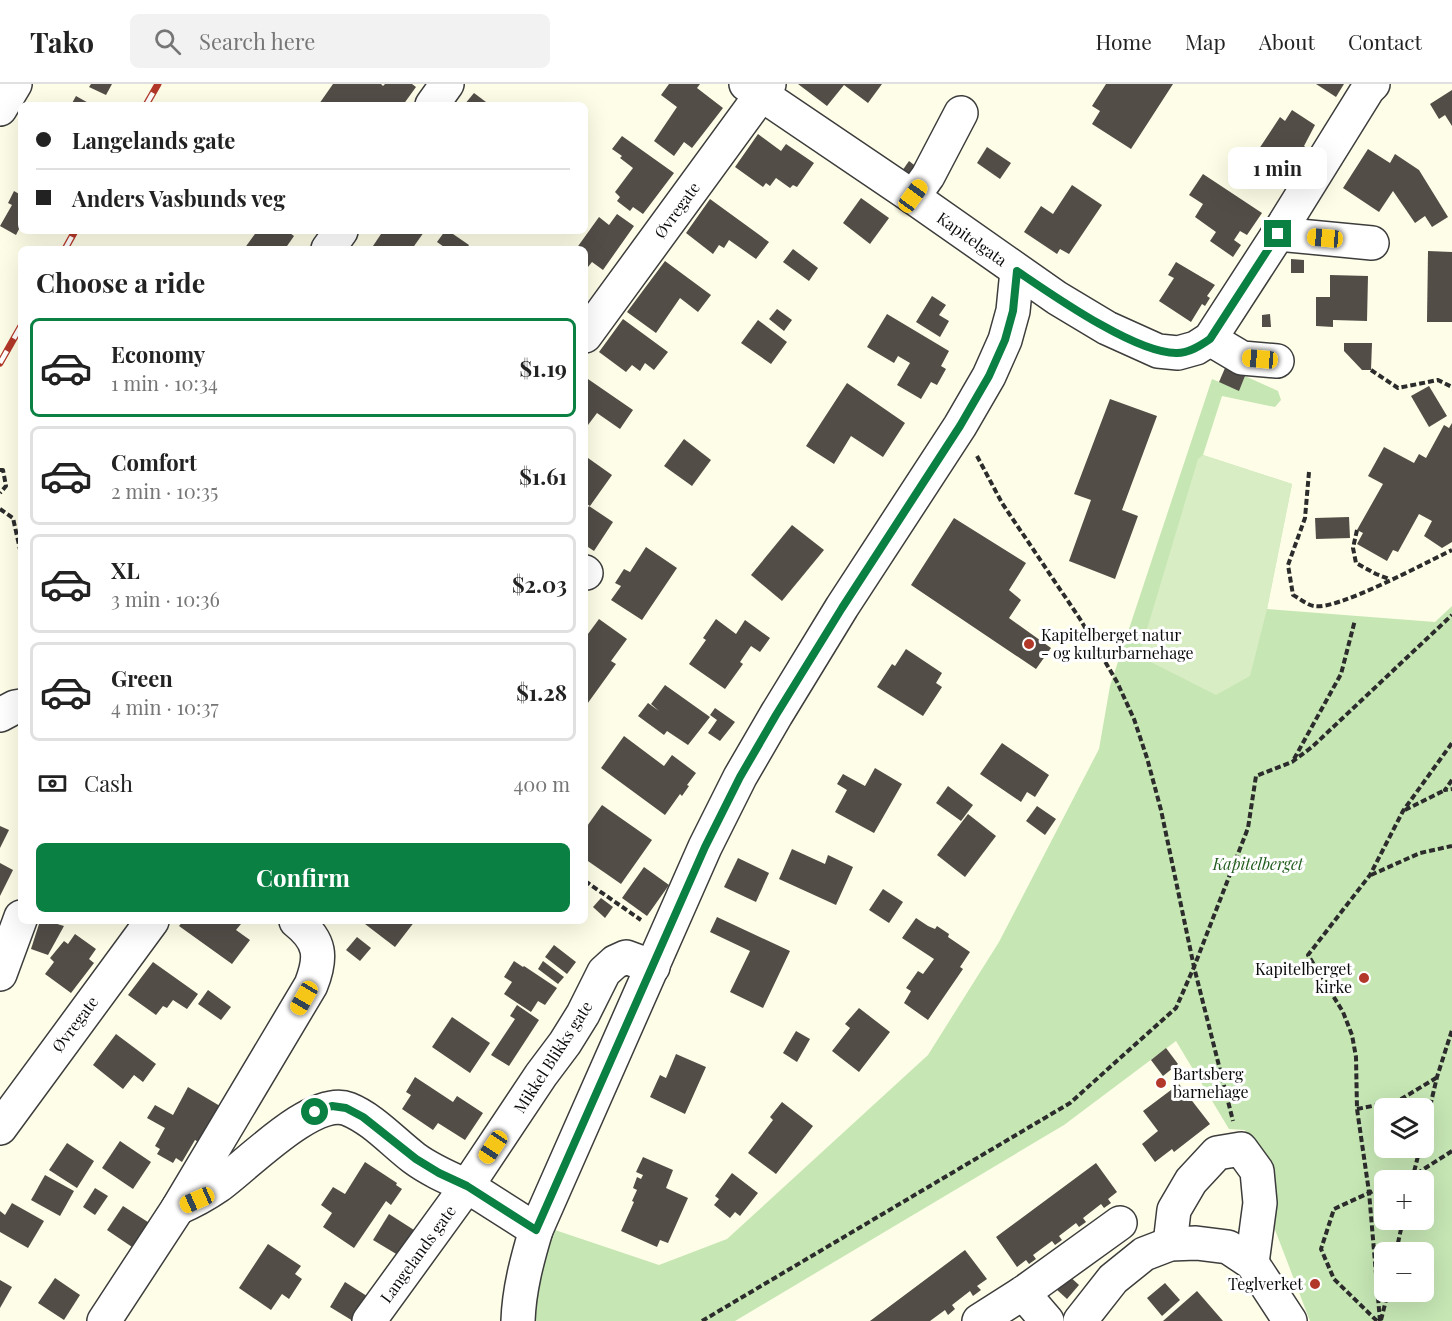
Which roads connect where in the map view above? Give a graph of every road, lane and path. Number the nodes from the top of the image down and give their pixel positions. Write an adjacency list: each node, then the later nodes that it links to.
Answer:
1 (15, 84): 6 (street)
2 (447, 84): 5 (street)
3 (1373, 84): 9 (street)
4 (759, 88): 8 (street, Kapitelgata); 12 (street, Øvregate)
5 (434, 102)
6 (0, 109)
7 (962, 113): 8 (street)
8 (913, 196): 11 (street, Kapitelgata)
9 (1278, 234): 10 (street); 13 (street)
10 (1372, 243)
11 (1017, 271): 13 (street, Kapitelgata); 17 (street)
12 (588, 332)
13 (1210, 339): 14 (street)
14 (1277, 361)
15 (1371, 370): 16 (path)
16 (1452, 387)
17 (960, 426): 42 (street); 43 (path)
18 (0, 470): 20 (path)
19 (1309, 472): 25 (path)
20 (0, 493)
21 (0, 509): 23 (path)
22 (1357, 530): 25 (path)
23 (18, 540)
24 (1452, 550): 25 (path)
25 (1390, 580)
26 (1452, 615): 31 (path)
27 (1355, 620): 31 (path)
28 (18, 706): 29 (street)
29 (0, 715)
30 (1452, 743): 35 (path)
31 (1292, 762): 43 (path)
32 (1452, 780): 34 (path)
33 (1452, 789): 34 (path)
34 (1445, 790): 35 (path)
35 (1402, 811): 37 (path)
36 (1452, 846): 37 (path)
37 (1370, 875): 49 (path)
38 (588, 883): 42 (path)
39 (18, 924): 45 (street)
40 (150, 924): 50 (street, Øvregate)
41 (299, 924): 57 (street)
42 (668, 934): 44 (street)
43 (1194, 967): 51 (path); 67 (path)
44 (653, 968): 54 (street, Mikkel Blikks gate); 59 (street)
45 (0, 974)
46 (1452, 1030): 47 (path)
47 (1437, 1077): 48 (path); 49 (path)
48 (1432, 1098)
49 (1357, 1109): 56 (path)
50 (0, 1128)
51 (1240, 1149): 60 (street); 61 (street)
52 (1452, 1151): 53 (path)
53 (1424, 1170)
54 (467, 1186): 57 (street, Langelands gate); 59 (street, Langelands gate); 65 (street, Langelands gate)
55 (1374, 1190): 56 (path)
56 (1370, 1192): 72 (path); 72 (path)
57 (178, 1208): 64 (street)
58 (1120, 1223): 62 (street)
59 (536, 1230): 66 (street)
60 (1170, 1245): 61 (street); 70 (street)
61 (1252, 1263): 71 (street)
62 (1023, 1293): 68 (street); 69 (street)
63 (1385, 1302): 72 (path)
64 (104, 1321)
65 (369, 1321)
66 (518, 1321)
67 (702, 1321)
68 (979, 1321)
69 (1047, 1321)
70 (1080, 1321)
71 (1290, 1321)
72 (1379, 1321)

